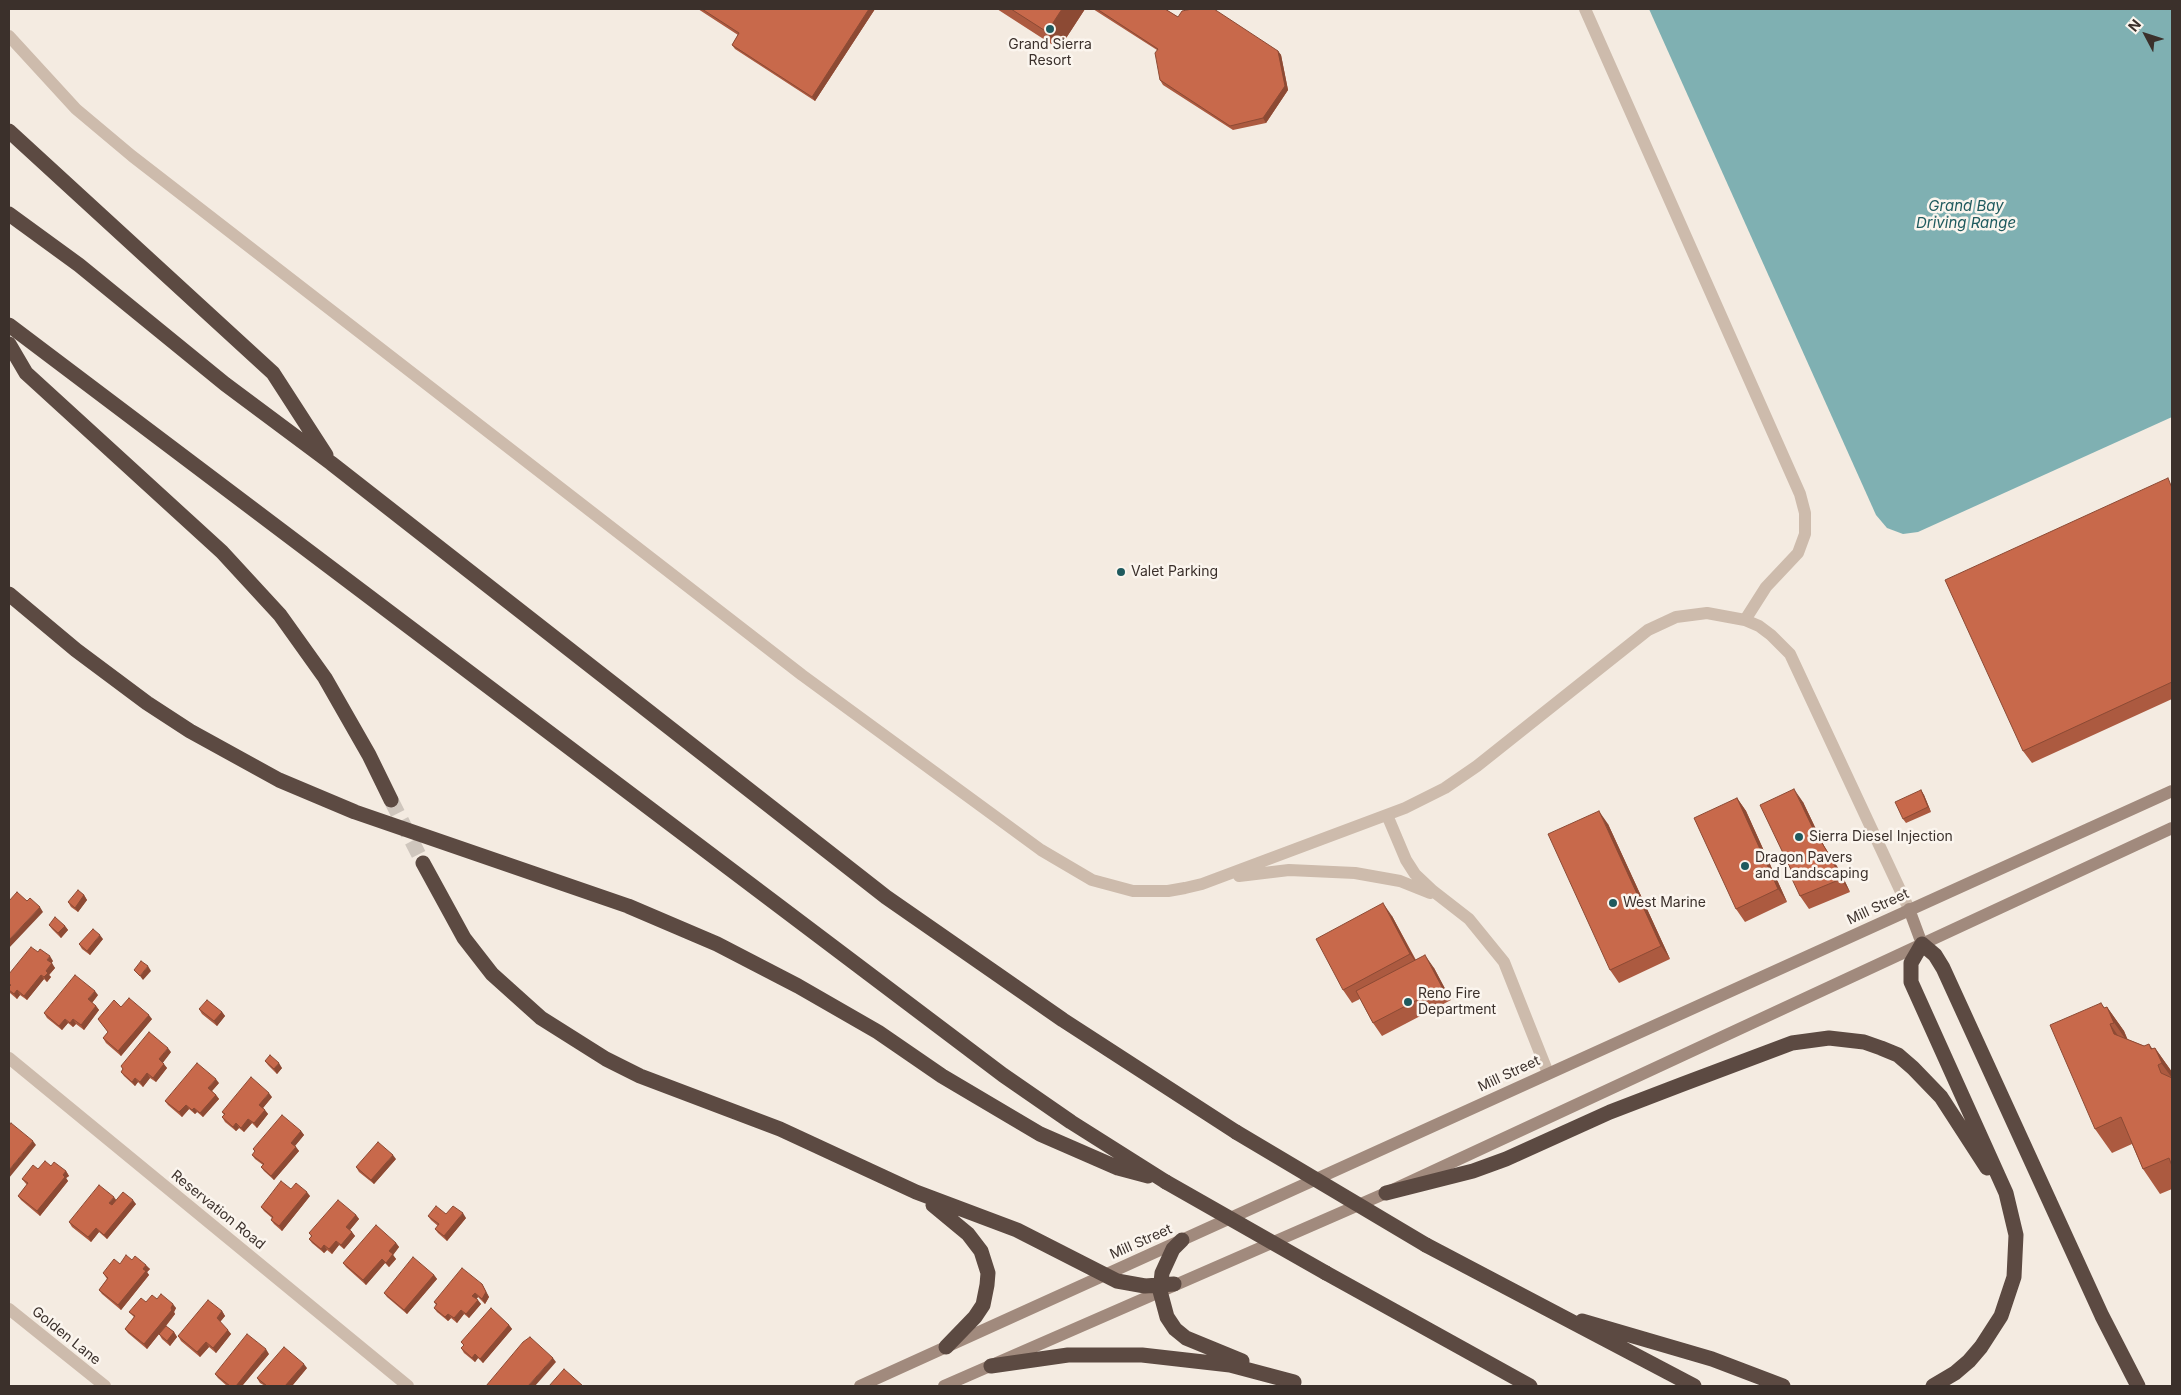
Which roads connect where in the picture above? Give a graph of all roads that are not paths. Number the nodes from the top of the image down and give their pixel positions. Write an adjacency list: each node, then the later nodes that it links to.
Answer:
1 (1585, 9): 9 (street)
2 (9, 36): 15 (street)
3 (9, 131): 7 (highway)
4 (9, 214): 7 (highway)
5 (9, 325): 21 (highway)
6 (9, 344): 11 (highway)
7 (331, 463): 28 (highway, bridge)
8 (9, 594): 21 (highway)
9 (1745, 620): 12 (street); 17 (street)
10 (2172, 791): 17 (main road, Mill Street)
11 (391, 800)
12 (1387, 814): 15 (street); 16 (street)
13 (2172, 828): 18 (main road)
14 (423, 862): 22 (highway)
15 (1202, 884): 16 (street)
16 (1455, 908): 20 (street)
17 (1909, 909): 18 (main road); 20 (main road, Mill Street)
18 (1922, 944): 23 (main road); 24 (highway); 41 (highway)
19 (9, 1058): 34 (street, Reservation Road)
20 (1548, 1073): 25 (main road, Mill Street)
21 (1164, 1181): 37 (highway, bridge)
22 (916, 1192): 26 (highway); 30 (highway)
23 (1386, 1193): 24 (highway); 27 (main road)
24 (2006, 1193): 40 (highway)
25 (1182, 1240): 26 (main road, Mill Street); 27 (highway)
26 (1104, 1275): 27 (highway); 30 (main road, Mill Street)
27 (1165, 1287): 31 (main road); 32 (highway)
28 (1519, 1295): 38 (highway); 39 (highway)
29 (9, 1309): 33 (street, Golden Lane)
30 (946, 1347): 35 (main road, Mill Street)
31 (991, 1366): 32 (highway); 36 (main road)
32 (1299, 1384)
33 (105, 1386)
34 (408, 1386)
35 (860, 1386)
36 (944, 1386)
37 (1530, 1386)
38 (1694, 1386)
39 (1783, 1386)
40 (1933, 1386)
41 (2138, 1386)

